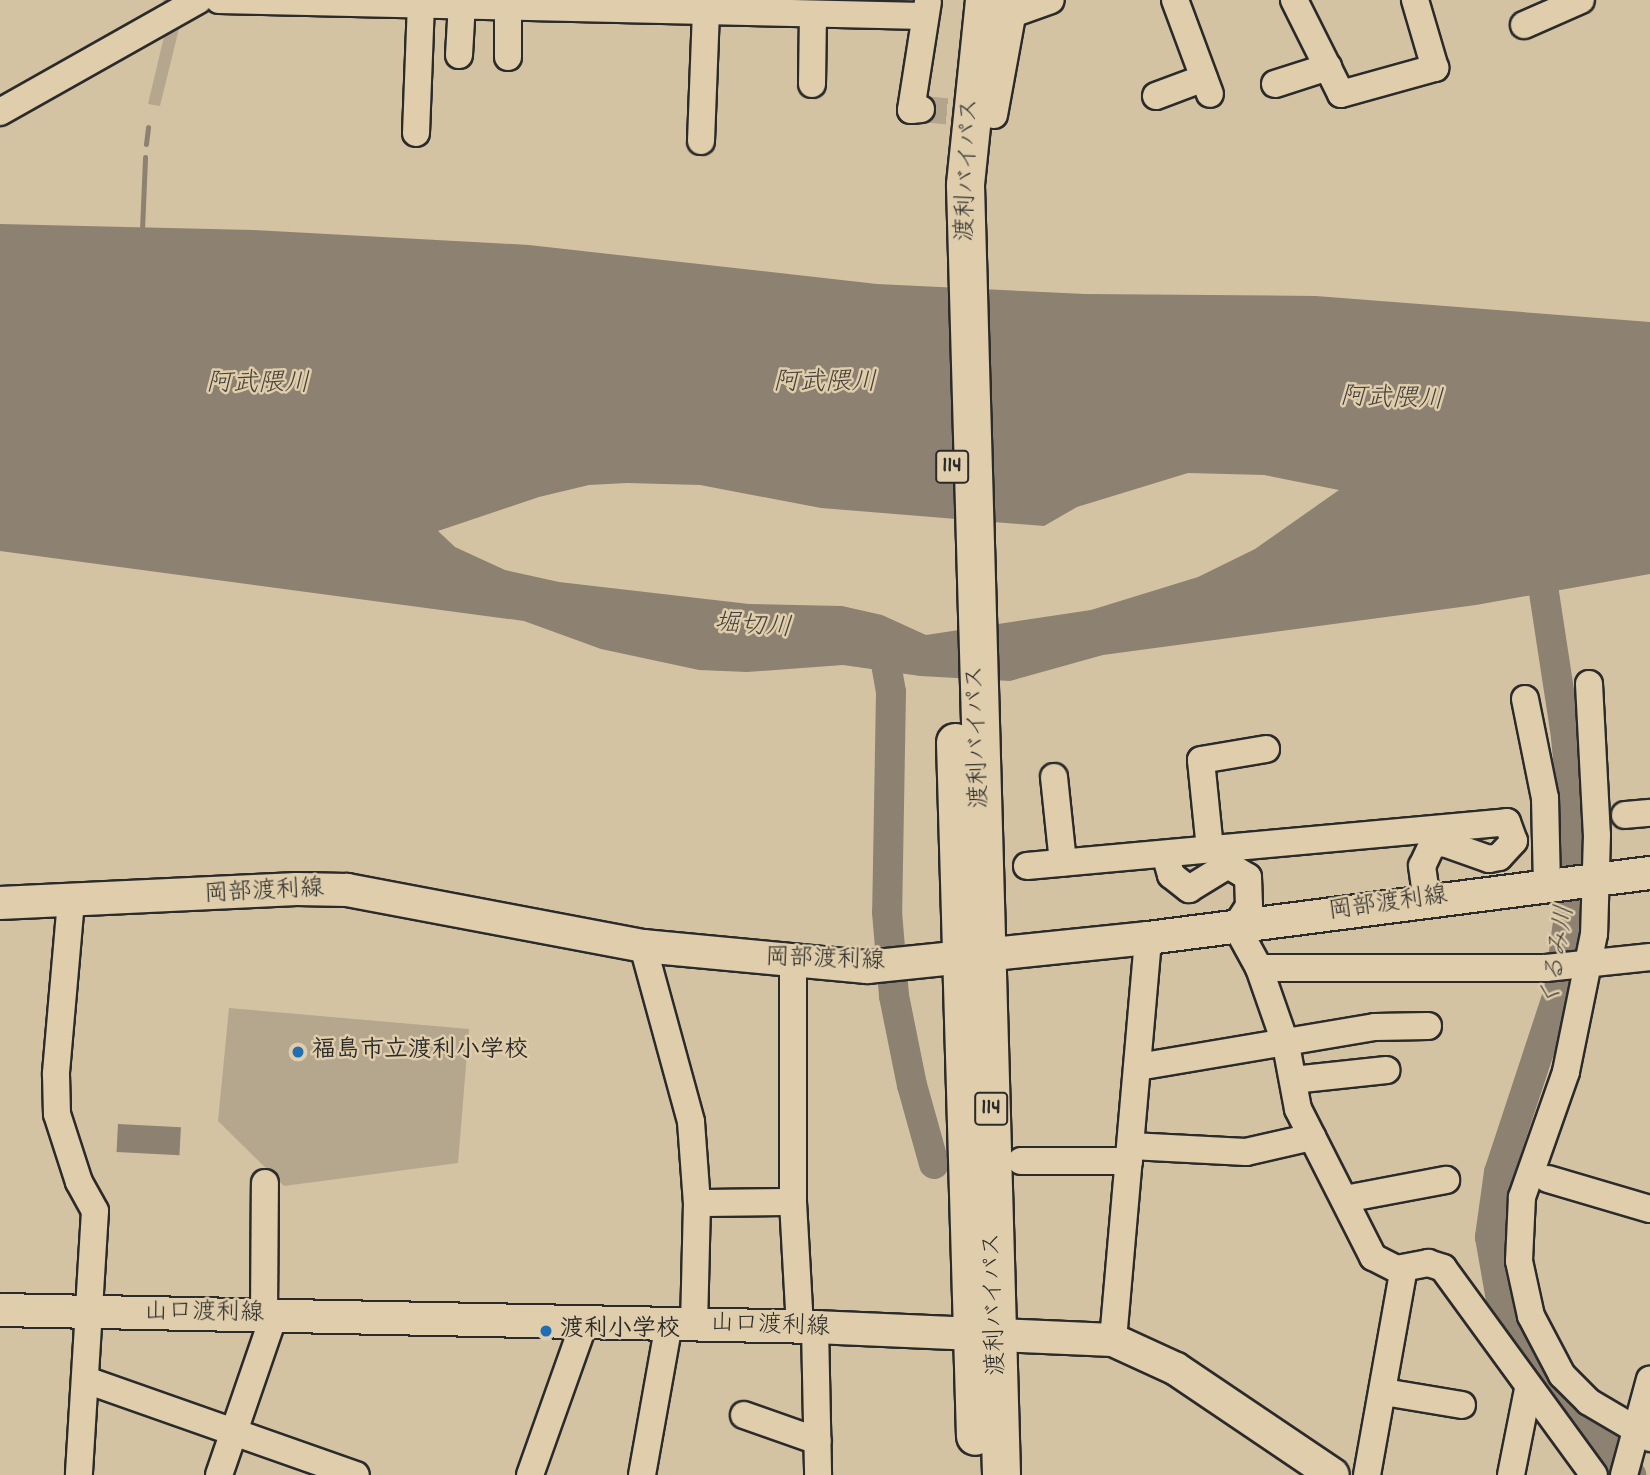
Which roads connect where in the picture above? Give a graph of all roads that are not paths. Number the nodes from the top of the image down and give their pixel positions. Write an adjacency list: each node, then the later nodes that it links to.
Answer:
1 (199, 0): 25 (street)
2 (219, 0): 9 (street)
3 (962, 0): 29 (highway, 渡利バイパス / 114)
4 (1051, 0): 13 (street)
5 (1175, 0): 23 (street)
6 (1294, 0): 20 (street)
7 (1415, 0): 20 (street)
8 (1581, 0): 17 (street)
9 (421, 1): 10 (street); 27 (street)
10 (462, 3): 12 (street); 18 (street)
11 (622, 3): 12 (street); 16 (street)
12 (508, 4): 19 (street)
13 (1004, 5): 26 (street); 29 (highway, 渡利バイパス / 114)
14 (926, 8): 15 (street); 24 (street)
15 (829, 9): 16 (street); 22 (street)
16 (706, 11): 28 (street)
17 (1524, 25)
18 (459, 55)
19 (508, 57)
20 (1328, 67): 21 (street)
21 (1275, 84)
22 (812, 85)
23 (1156, 96)
24 (921, 110)
25 (0, 112)
26 (994, 116)
27 (416, 133)
28 (701, 141)
29 (955, 186): 47 (highway, 渡利バイパス / 114)
30 (1589, 684): 39 (street)
31 (1525, 699): 40 (street)
32 (1266, 749): 34 (street)
33 (1054, 777): 36 (street)
34 (1210, 849): 35 (street); 41 (street)
35 (1165, 854): 36 (street); 44 (street)
36 (1063, 863): 37 (street)
37 (1027, 866)
38 (1650, 873): 39 (main road, 岡部渡利線)
39 (1598, 880): 40 (main road, 岡部渡利線); 49 (street)
40 (1550, 884): 41 (main road, 岡部渡利線)
41 (1427, 900): 44 (main road, 岡部渡利線)
42 (71, 901): 43 (main road, 岡部渡利線); 46 (main road, 岡部渡利線); 69 (street)
43 (0, 903)
44 (1236, 926): 45 (main road, 岡部渡利線); 51 (street)
45 (1147, 938): 47 (main road, 岡部渡利線); 54 (street)
46 (643, 946): 50 (main road, 岡部渡利線); 65 (street)
47 (973, 957): 50 (main road, 岡部渡利線); 74 (highway, 渡利バイパス / 114)
48 (1650, 957): 49 (street)
49 (1588, 962): 51 (street); 83 (street)
50 (793, 963): 64 (street)
51 (1259, 968): 53 (street)
52 (1428, 1026): 53 (street)
53 (1286, 1045): 54 (street); 56 (street)
54 (1139, 1067): 58 (street)
55 (1386, 1070): 56 (street)
56 (1293, 1080): 57 (street)
57 (1312, 1137): 58 (street); 63 (street)
58 (1130, 1154): 59 (street); 75 (street)
59 (1021, 1161)
60 (1548, 1179): 66 (street)
61 (1446, 1180): 63 (street)
62 (265, 1183): 70 (street)
63 (1345, 1199): 67 (street)
64 (793, 1202): 65 (street); 73 (street)
65 (697, 1203): 72 (street)
66 (1650, 1209)
67 (1404, 1268): 78 (street); 79 (street)
68 (0, 1310): 69 (main road, 山口渡利線)
69 (87, 1312): 70 (main road, 山口渡利線); 77 (street)
70 (269, 1315): 71 (main road, 山口渡利線); 82 (street)
71 (584, 1323): 72 (main road, 山口渡利線); 88 (street)
72 (682, 1324): 73 (main road, 山口渡利線); 89 (street)
73 (808, 1327): 74 (main road, 山口渡利線); 84 (street)
74 (983, 1335): 75 (main road, 山口渡利線); 91 (highway, 渡利バイパス / 114); 92 (highway, 渡利バイパス / 114)
75 (1114, 1340): 93 (main road, 山口渡利線)
76 (1650, 1379): 83 (street)
77 (86, 1380): 82 (street); 85 (street)
78 (1528, 1389): 95 (street); 96 (street)
79 (1384, 1392): 80 (street); 94 (street)
80 (1462, 1405)
81 (744, 1415): 84 (street)
82 (234, 1433): 86 (street); 87 (street)
83 (1643, 1435): 97 (street)
84 (818, 1441): 90 (street)
85 (79, 1475)
86 (219, 1475)
87 (356, 1475)
88 (530, 1475)
89 (642, 1475)
90 (818, 1475)
91 (977, 1475)
92 (1001, 1475)
93 (1333, 1475)
94 (1367, 1475)
95 (1511, 1475)
96 (1594, 1475)
97 (1624, 1475)

